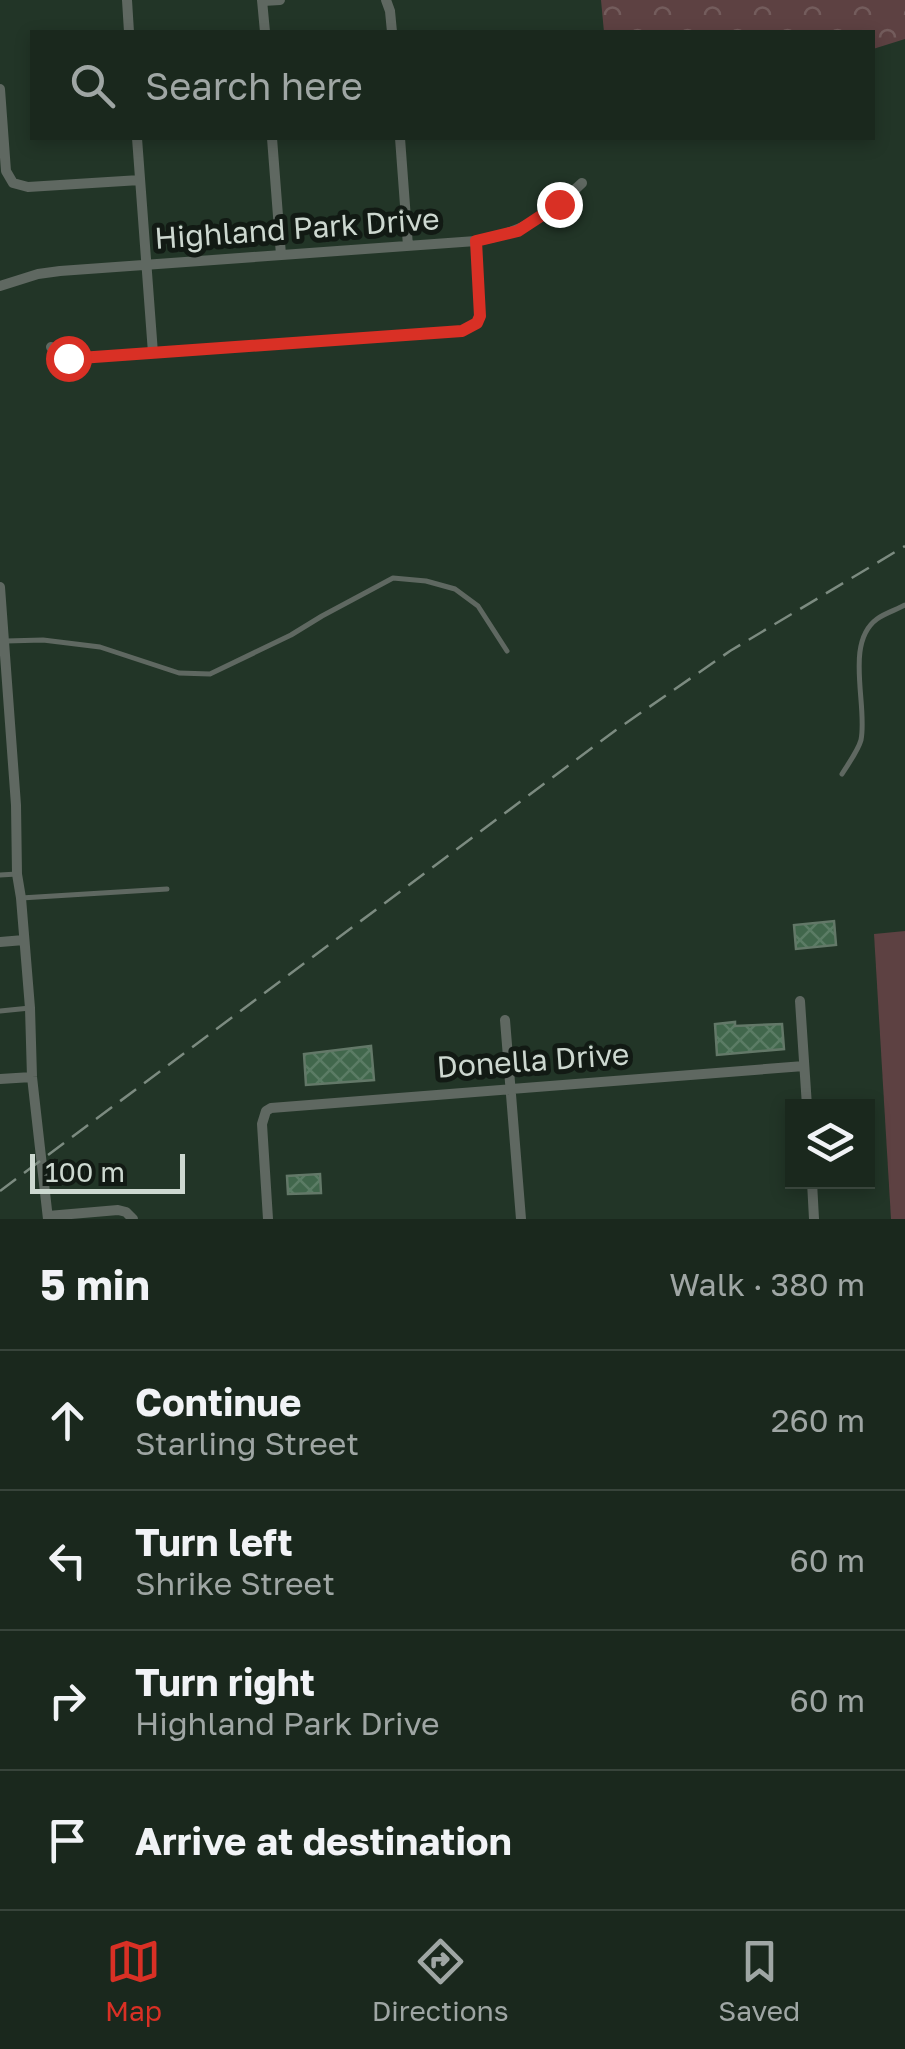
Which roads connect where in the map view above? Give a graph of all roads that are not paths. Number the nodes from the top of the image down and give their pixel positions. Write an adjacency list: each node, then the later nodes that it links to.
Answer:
1 (127, 0): 5 (street)
2 (280, 0): 4 (street)
3 (386, 0): 7 (street)
4 (262, 1): 6 (street)
5 (129, 30)
6 (265, 30)
7 (392, 30)
8 (0, 89): 12 (street)
9 (137, 140): 12 (street)
10 (272, 140): 16 (street)
11 (400, 140): 15 (street)
12 (140, 180): 17 (street)
13 (582, 182): 14 (street, Highland Park Drive)
14 (476, 241): 15 (street, Highland Park Drive); 20 (street)
15 (408, 246): 16 (street, Highland Park Drive)
16 (281, 255): 17 (street, Highland Park Drive)
17 (146, 265): 18 (street, Highland Park Drive); 20 (street)
18 (0, 286)
19 (51, 346): 20 (street)
20 (152, 353)
21 (0, 585): 23 (street)
22 (905, 605): 27 (lane)
23 (3, 641): 24 (lane); 25 (street)
24 (507, 651)
25 (2, 667): 26 (street)
26 (6, 736): 28 (street)
27 (842, 774)
28 (16, 805): 29 (street); 30 (street)
29 (0, 806)
30 (17, 874): 31 (lane); 33 (street)
31 (0, 875)
32 (168, 889): 33 (lane)
33 (21, 898): 34 (street)
34 (24, 940): 35 (street); 37 (street)
35 (0, 942)
36 (800, 1001): 40 (street)
37 (30, 1008): 38 (lane); 41 (street)
38 (0, 1010)
39 (506, 1020): 43 (street)
40 (804, 1066): 43 (street, Donella Drive); 44 (street)
41 (32, 1077): 42 (street); 46 (street)
42 (0, 1079)
43 (510, 1088): 48 (street, Donella Drive); 49 (street)
44 (806, 1099)
45 (812, 1189): 50 (street)
46 (48, 1218): 47 (street)
47 (132, 1218)
48 (268, 1219)
49 (521, 1219)
50 (814, 1219)

